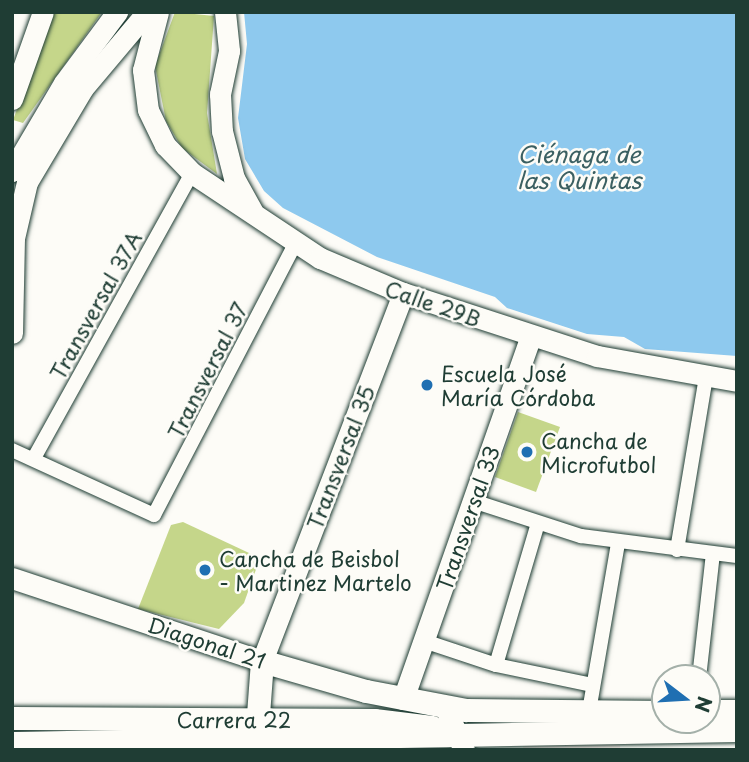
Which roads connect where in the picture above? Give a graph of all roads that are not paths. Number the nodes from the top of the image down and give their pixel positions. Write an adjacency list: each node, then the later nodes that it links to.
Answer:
1 (43, 12): 6 (main road)
2 (117, 12): 7 (main road)
3 (147, 12): 12 (main road)
4 (158, 12): 8 (main road, Calle 29B)
5 (225, 12): 9 (main road)
6 (12, 99)
7 (12, 171)
8 (192, 173): 9 (main road, Calle 29B); 17 (street, Transversal 37A)
9 (255, 216): 10 (main road, Calle 29B)
10 (296, 242): 11 (main road, Calle 29B); 17 (street, Transversal 37)
11 (403, 293): 13 (main road, Calle 29B); 26 (main road, Transversal 35)
12 (12, 333)
13 (531, 336): 14 (main road, Calle 29B); 18 (main road, Transversal 33)
14 (706, 377): 15 (main road, Calle 29B); 21 (street)
15 (737, 381)
16 (12, 450): 17 (street)
17 (34, 457)
18 (473, 500): 19 (street); 25 (main road, Transversal 33)
19 (538, 523): 20 (street); 28 (street)
20 (618, 542): 21 (street); 29 (street)
21 (677, 550): 22 (street)
22 (713, 554): 23 (street); 27 (street)
23 (737, 556)
24 (15, 576): 26 (main road, Diagonal 21)
25 (424, 641): 28 (street); 30 (main road, Transversal 33)
26 (262, 661): 30 (main road, Diagonal 21); 38 (main road)
27 (701, 664)
28 (496, 665): 29 (street)
29 (593, 685): 35 (street)
30 (403, 699): 31 (main road, Carrera 22); 37 (main road)
31 (445, 707): 35 (main road, Carrera 22); 39 (main road)
32 (651, 714): 35 (main road, Carrera 22)
33 (23, 718): 38 (main road, Carrera 22); 40 (street)
34 (651, 721): 35 (main road, Carrera 22)
35 (587, 722): 36 (main road, Carrera 22)
36 (512, 733): 39 (main road, Carrera 22); 42 (main road)
37 (370, 736): 38 (main road, Carrera 22); 39 (main road, Carrera 22); 41 (main road, Carrera 22)
38 (256, 737): 40 (main road, Carrera 22); 41 (main road, Carrera 22)
39 (460, 741)
40 (26, 745)
41 (288, 745)
42 (494, 750)

